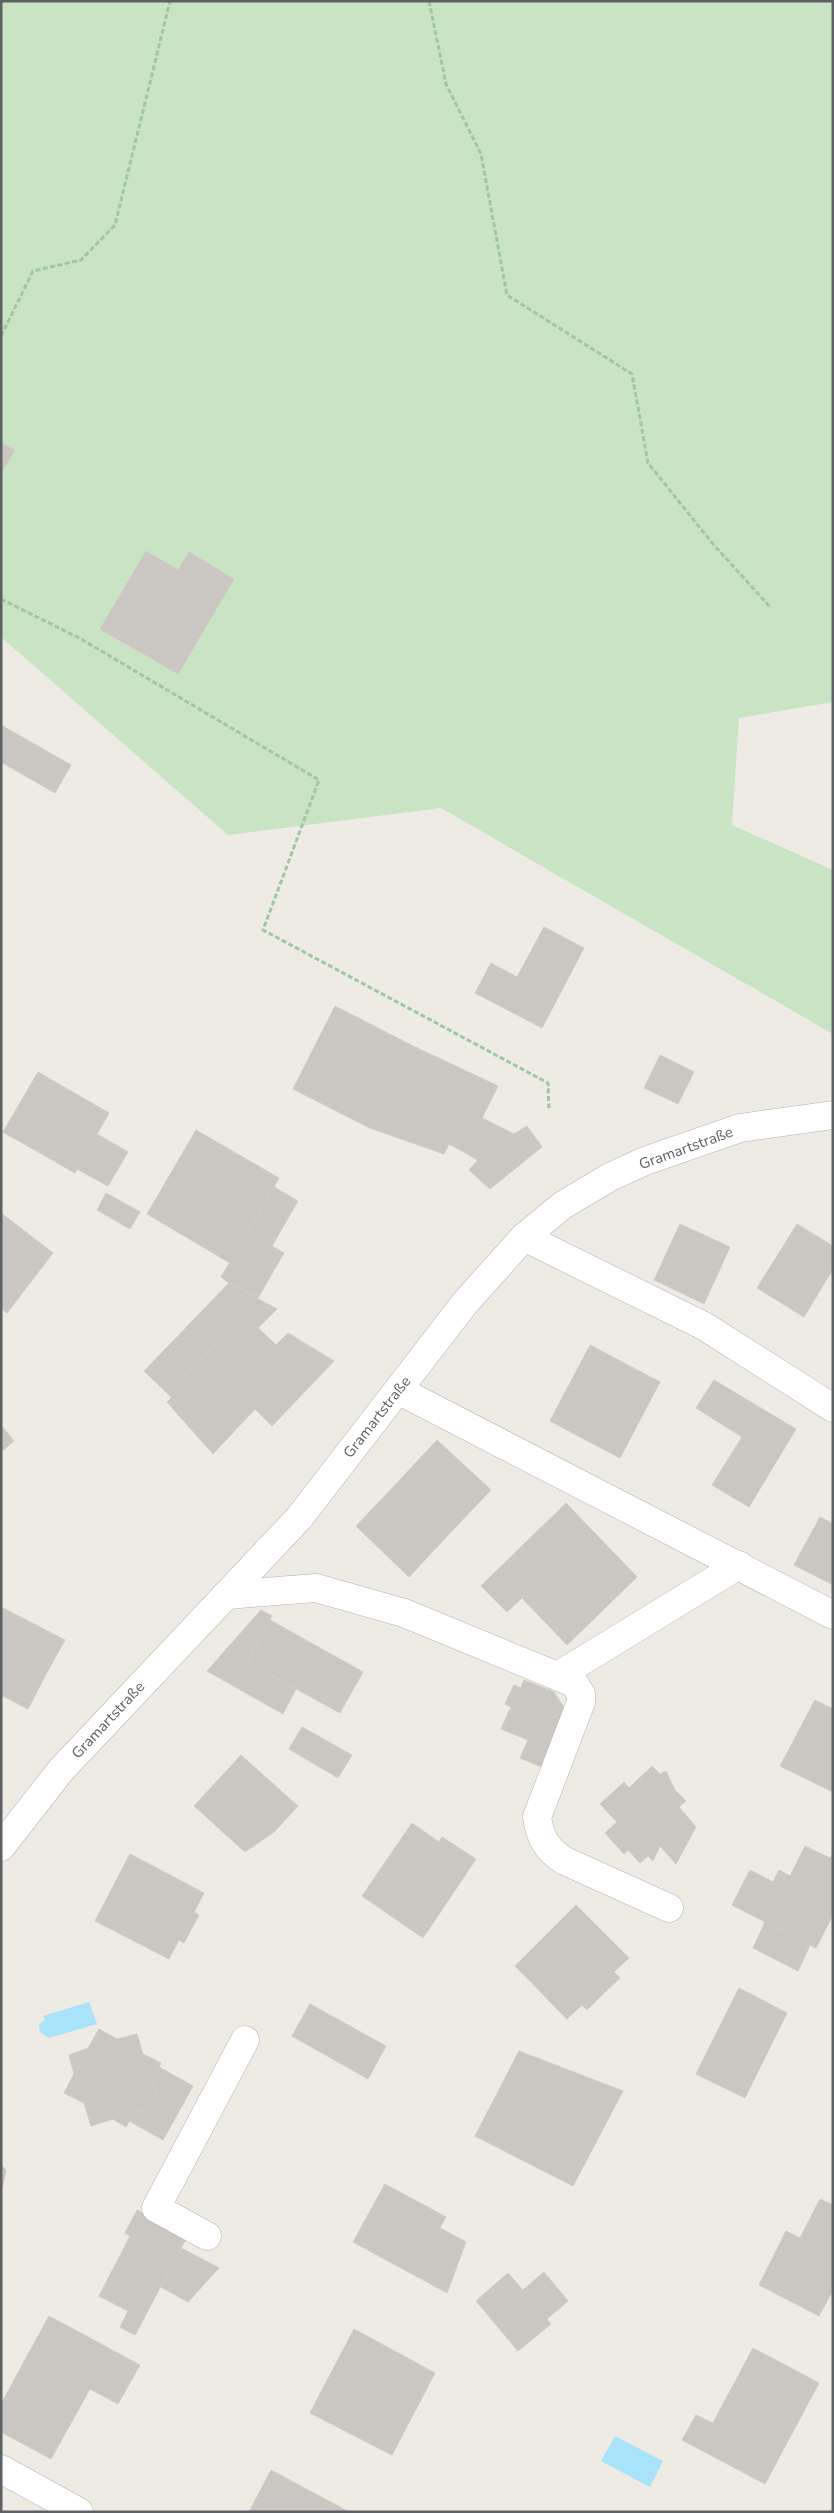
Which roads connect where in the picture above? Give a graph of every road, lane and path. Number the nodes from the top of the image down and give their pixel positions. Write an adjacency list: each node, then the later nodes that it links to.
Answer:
1 (170, 1): 3 (path)
2 (429, 1): 5 (path)
3 (1, 336)
4 (1, 599): 6 (path)
5 (771, 608)
6 (549, 1111)
7 (833, 1115): 8 (street, Gramartstraße)
8 (524, 1237): 9 (street, Gramartstraße); 10 (street)
9 (398, 1390): 11 (street); 12 (street, Gramartstraße)
10 (833, 1408)
11 (739, 1565): 13 (street); 14 (street)
12 (226, 1595): 14 (street); 15 (street, Gramartstraße)
13 (833, 1615)
14 (559, 1675): 16 (street)
15 (1, 1847)
16 (669, 1908)
17 (245, 2040): 18 (street)
18 (207, 2236)
19 (1, 2470): 20 (street)
20 (79, 2512)

